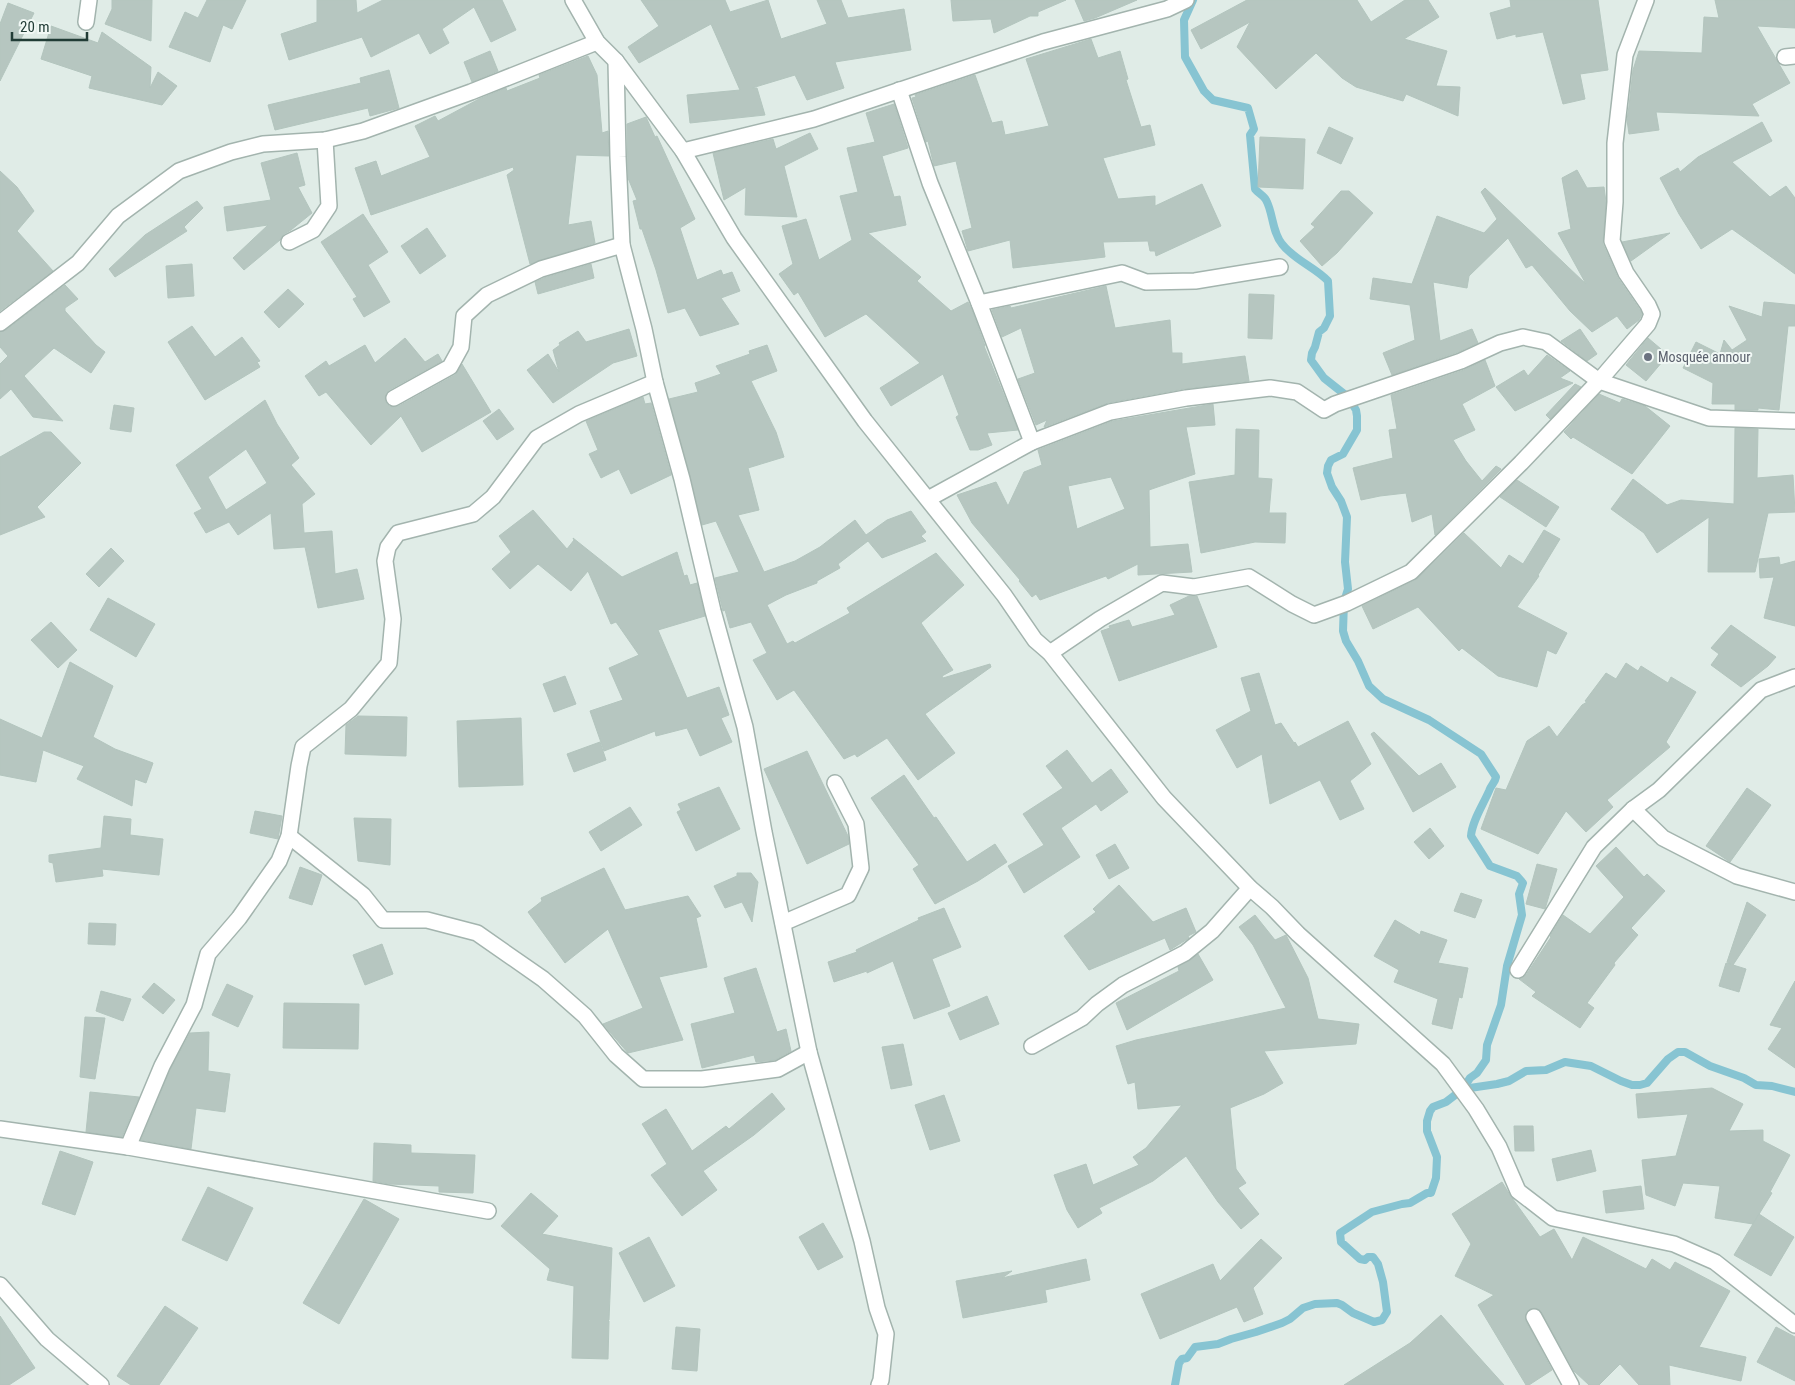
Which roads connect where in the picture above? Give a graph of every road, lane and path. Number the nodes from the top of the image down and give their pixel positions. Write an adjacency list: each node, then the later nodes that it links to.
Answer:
1 (89, 0): 5 (street)
2 (573, 0): 6 (street)
3 (1186, 0): 8 (street)
4 (1646, 0): 16 (street)
5 (86, 22)
6 (597, 42): 7 (street); 9 (street)
7 (616, 61): 10 (street); 12 (street)
8 (899, 90): 10 (street); 14 (street)
9 (325, 140): 11 (street); 15 (street)
10 (683, 151): 21 (street)
11 (289, 242)
12 (622, 245): 17 (street); 18 (street)
13 (1280, 267): 14 (street)
14 (979, 303): 20 (street)
15 (0, 323)
16 (1599, 381): 19 (street); 20 (street); 22 (street)
17 (655, 382): 26 (street); 29 (street)
18 (394, 398)
19 (1795, 421)
20 (1032, 442): 21 (street)
21 (928, 499): 22 (street)
22 (1050, 653): 27 (street)
23 (1795, 677): 25 (street)
24 (835, 783): 29 (street)
25 (1633, 809): 28 (street); 30 (street)
26 (289, 836): 32 (street); 34 (street)
27 (1250, 888): 31 (street); 38 (street)
28 (1795, 892)
29 (783, 923): 32 (street)
30 (1518, 970)
31 (1032, 1046)
32 (809, 1052): 40 (street)
33 (0, 1128): 34 (street)
34 (128, 1147): 35 (street)
35 (488, 1211)
36 (0, 1285): 39 (street)
37 (1534, 1317): 41 (street)
38 (1795, 1325)
39 (101, 1385)
40 (878, 1385)
41 (1571, 1385)

